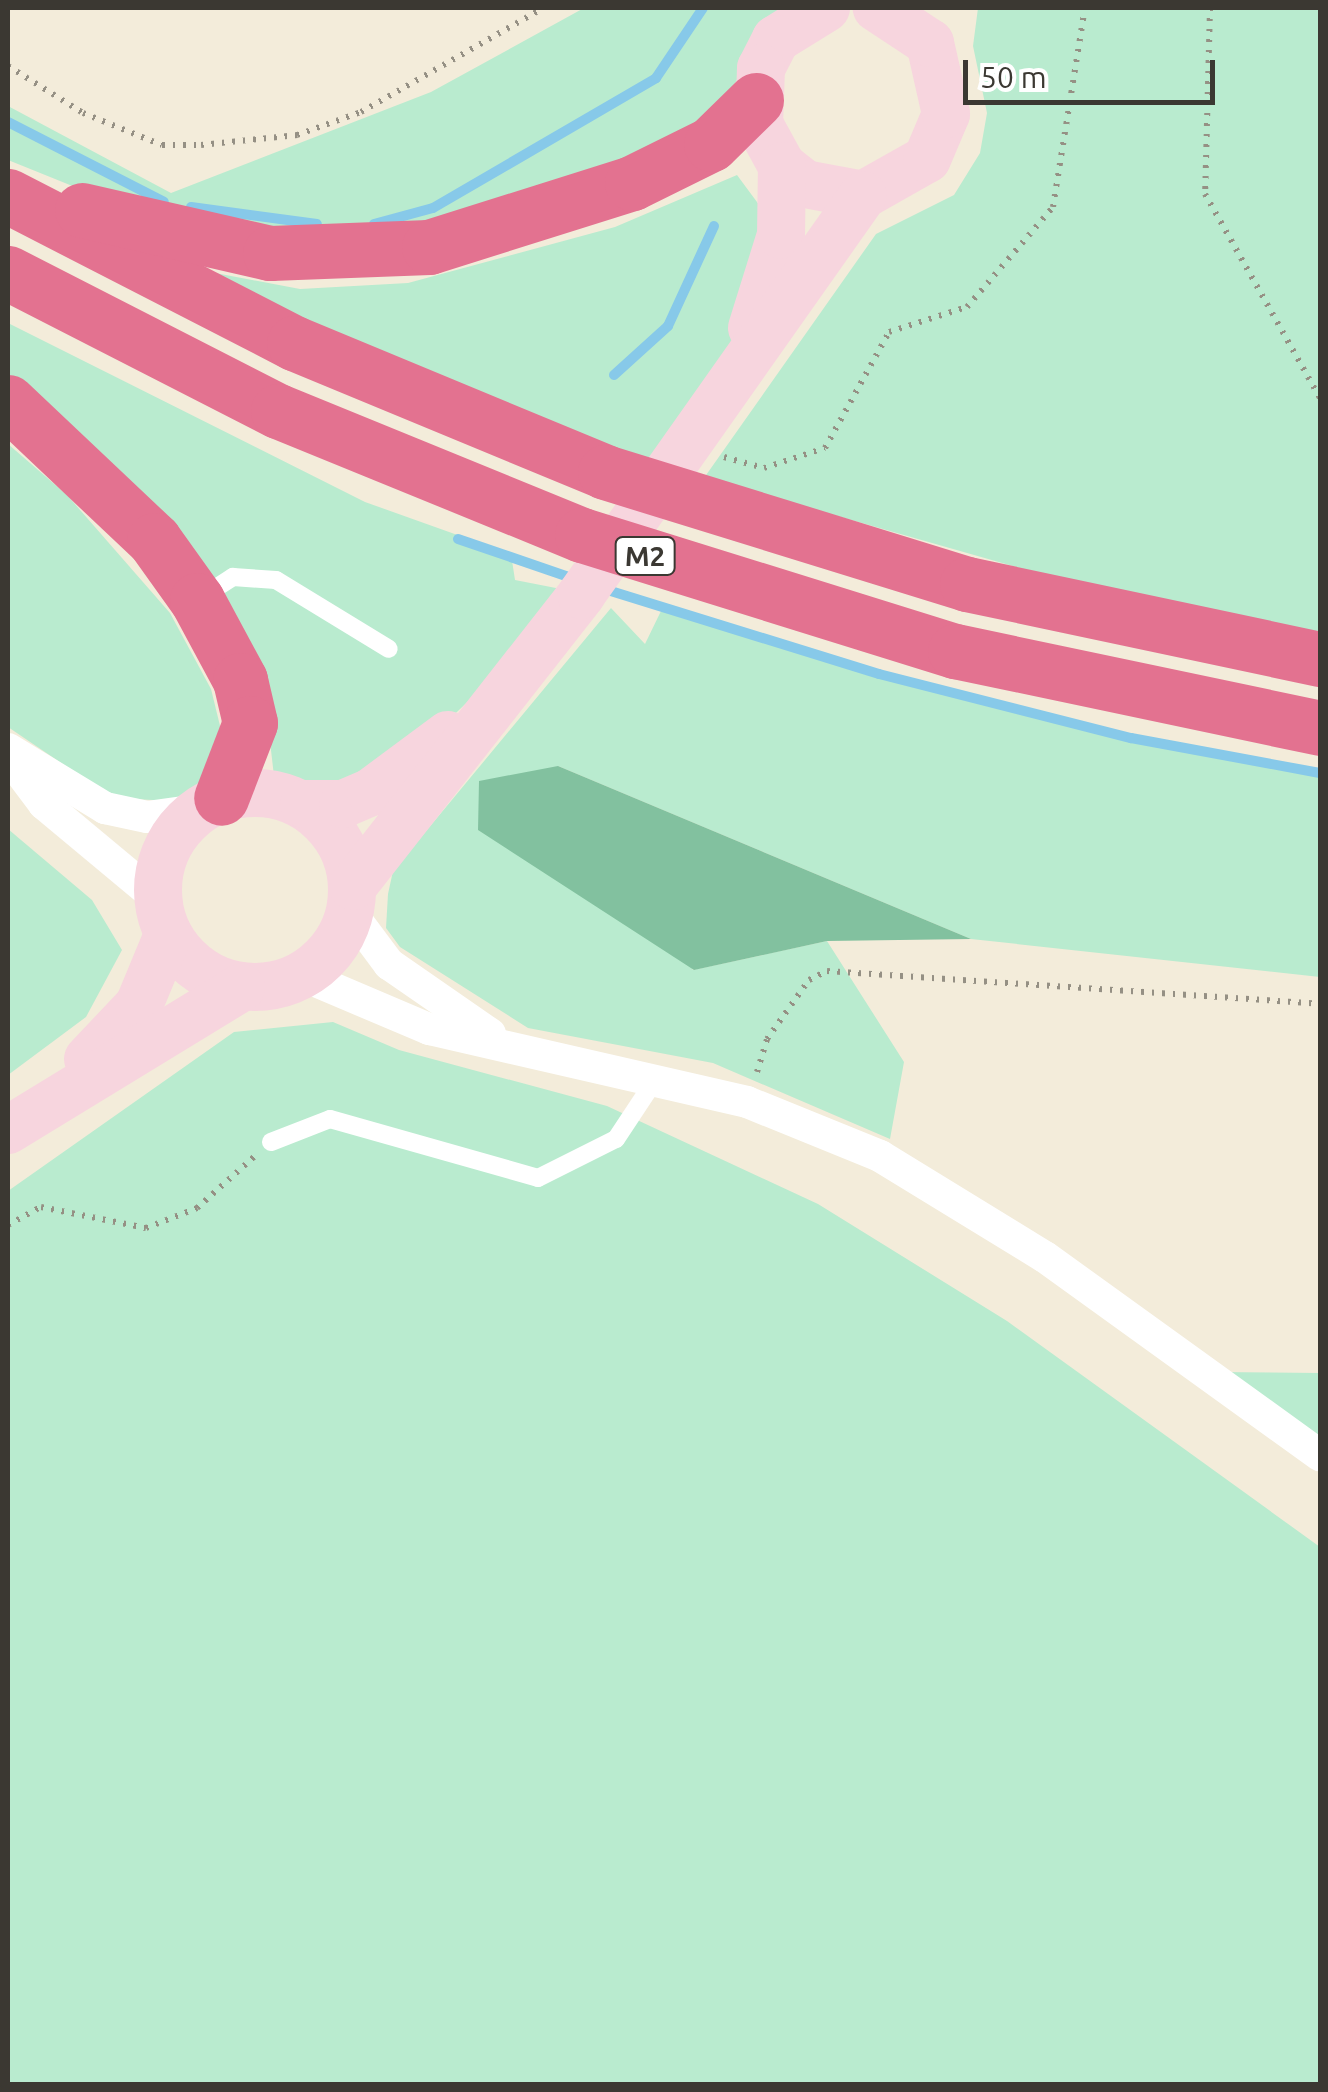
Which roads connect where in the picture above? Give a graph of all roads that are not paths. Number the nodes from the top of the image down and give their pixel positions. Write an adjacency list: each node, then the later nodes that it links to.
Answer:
1 (826, 8): 4 (street)
2 (877, 8): 3 (street)
3 (931, 25): 7 (street)
4 (756, 100): 5 (street); 6 (highway)
5 (782, 166): 7 (street); 9 (street)
6 (8, 192): 13 (highway, M2)
7 (863, 195): 9 (street)
8 (8, 273): 15 (highway, M2)
9 (741, 362): 14 (street)
10 (8, 402): 11 (highway)
11 (198, 600): 12 (lane); 17 (highway)
12 (389, 649)
13 (1320, 659)
14 (502, 692): 18 (street); 19 (street)
15 (1320, 728)
16 (8, 752): 17 (street); 20 (street)
17 (210, 804): 18 (street); 20 (street)
18 (304, 804): 19 (street)
19 (352, 900): 21 (street); 23 (street)
20 (163, 917): 22 (street); 25 (street)
21 (304, 976): 22 (street); 23 (street)
22 (241, 988): 25 (street)
23 (519, 1052): 24 (street)
24 (655, 1080): 26 (lane); 27 (street)
25 (13, 1126)
26 (271, 1142)
27 (1320, 1455)

